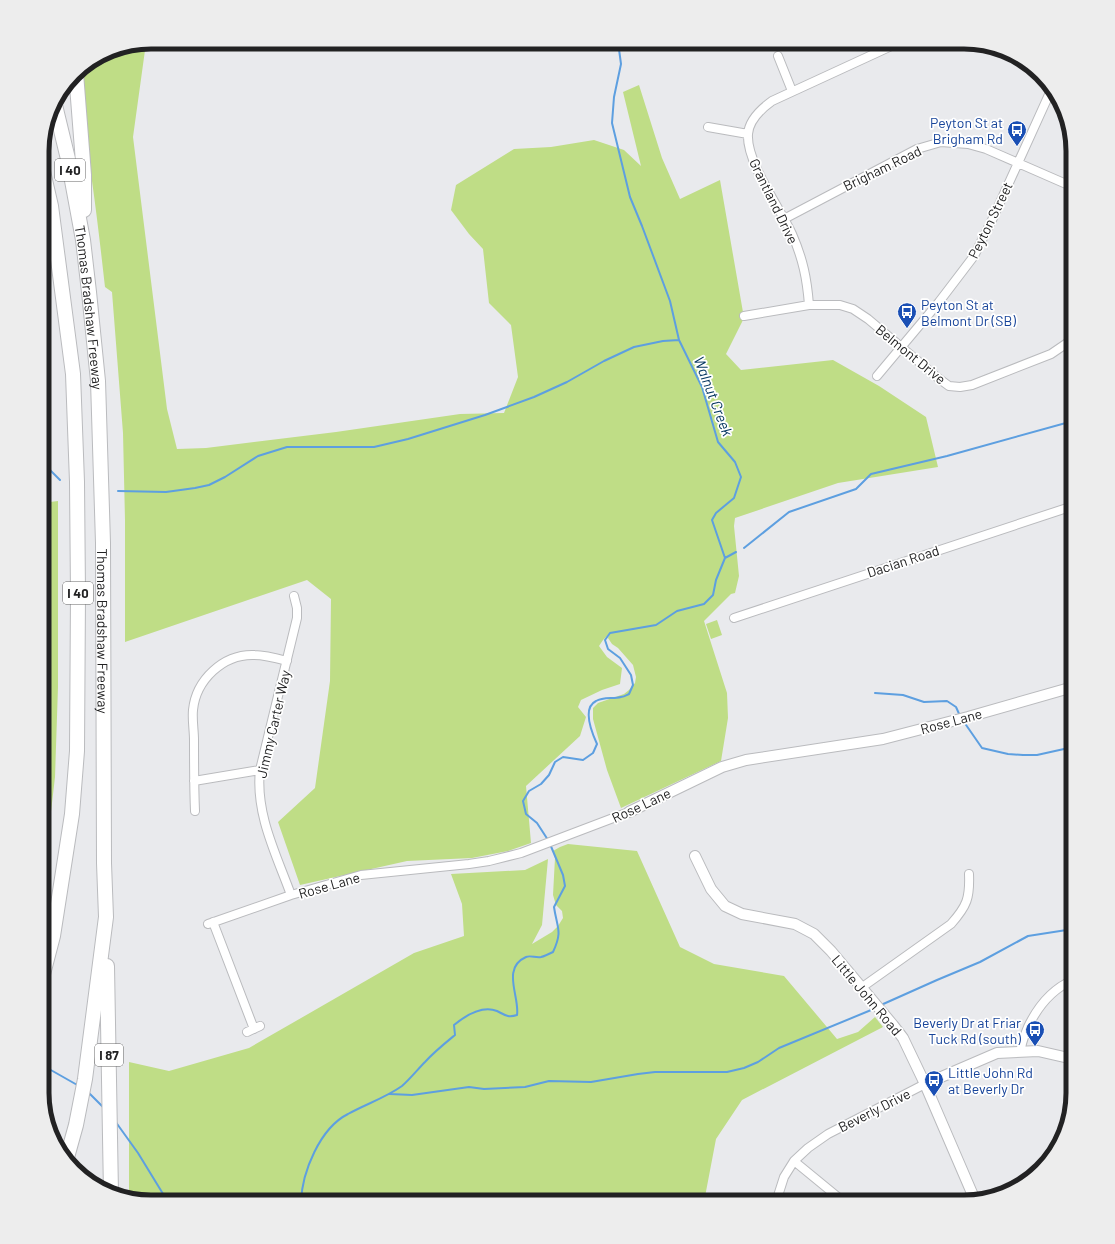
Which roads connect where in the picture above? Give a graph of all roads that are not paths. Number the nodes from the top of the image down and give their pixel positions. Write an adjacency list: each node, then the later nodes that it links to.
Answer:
1 (875, 49): 4 (street)
2 (778, 56): 4 (street)
3 (77, 81): 13 (highway)
4 (792, 91): 8 (street)
5 (1049, 94): 9 (street, Peyton Street)
6 (57, 113): 13 (highway, Thomas Bradshaw Freeway / I 40)
7 (708, 127): 8 (street)
8 (748, 134): 12 (street, Grantland Drive)
9 (1017, 163): 10 (street, Brigham Road); 12 (street, Brigham Road); 17 (street, Peyton Street)
10 (1066, 184)
11 (49, 197): 32 (highway, Thomas Bradshaw Freeway / I 40)
12 (784, 219): 14 (street, Grantland Drive)
13 (83, 240): 31 (highway, Thomas Bradshaw Freeway / I 40)
14 (810, 305): 15 (street, Belmont Drive); 17 (street, Belmont Drive)
15 (744, 316)
16 (1066, 344): 17 (street, Belmont Drive)
17 (902, 347): 18 (street, Peyton Street)
18 (877, 376)
19 (1066, 508): 21 (street, Dacian Road)
20 (294, 596): 22 (street, Jimmy Carter Way)
21 (734, 618)
22 (287, 661): 24 (street, Jimmy Carter Way); 25 (street)
23 (1066, 689): 27 (street, Rose Lane)
24 (260, 770): 25 (street); 30 (street, Jimmy Carter Way)
25 (194, 781): 26 (street)
26 (195, 811)
27 (629, 812): 30 (street, Rose Lane)
28 (695, 856): 34 (street, Little John Road)
29 (969, 874): 34 (street)
30 (292, 895): 35 (street, Rose Lane)
31 (106, 917): 39 (highway, Thomas Bradshaw Freeway / I 40); 41 (highway, I 87)
32 (49, 949)
33 (1066, 983): 36 (street)
34 (861, 988): 38 (street, Little John Road)
35 (254, 1029)
36 (1021, 1051): 37 (street, Beverly Drive); 38 (street, Beverly Drive)
37 (1066, 1057)
38 (925, 1084): 40 (street, Beverly Drive); 42 (street, Little John Road)
39 (68, 1152)
40 (794, 1161): 43 (street, Beverly Drive); 44 (street)
41 (111, 1187)
42 (973, 1194)
43 (778, 1195)
44 (835, 1195)

